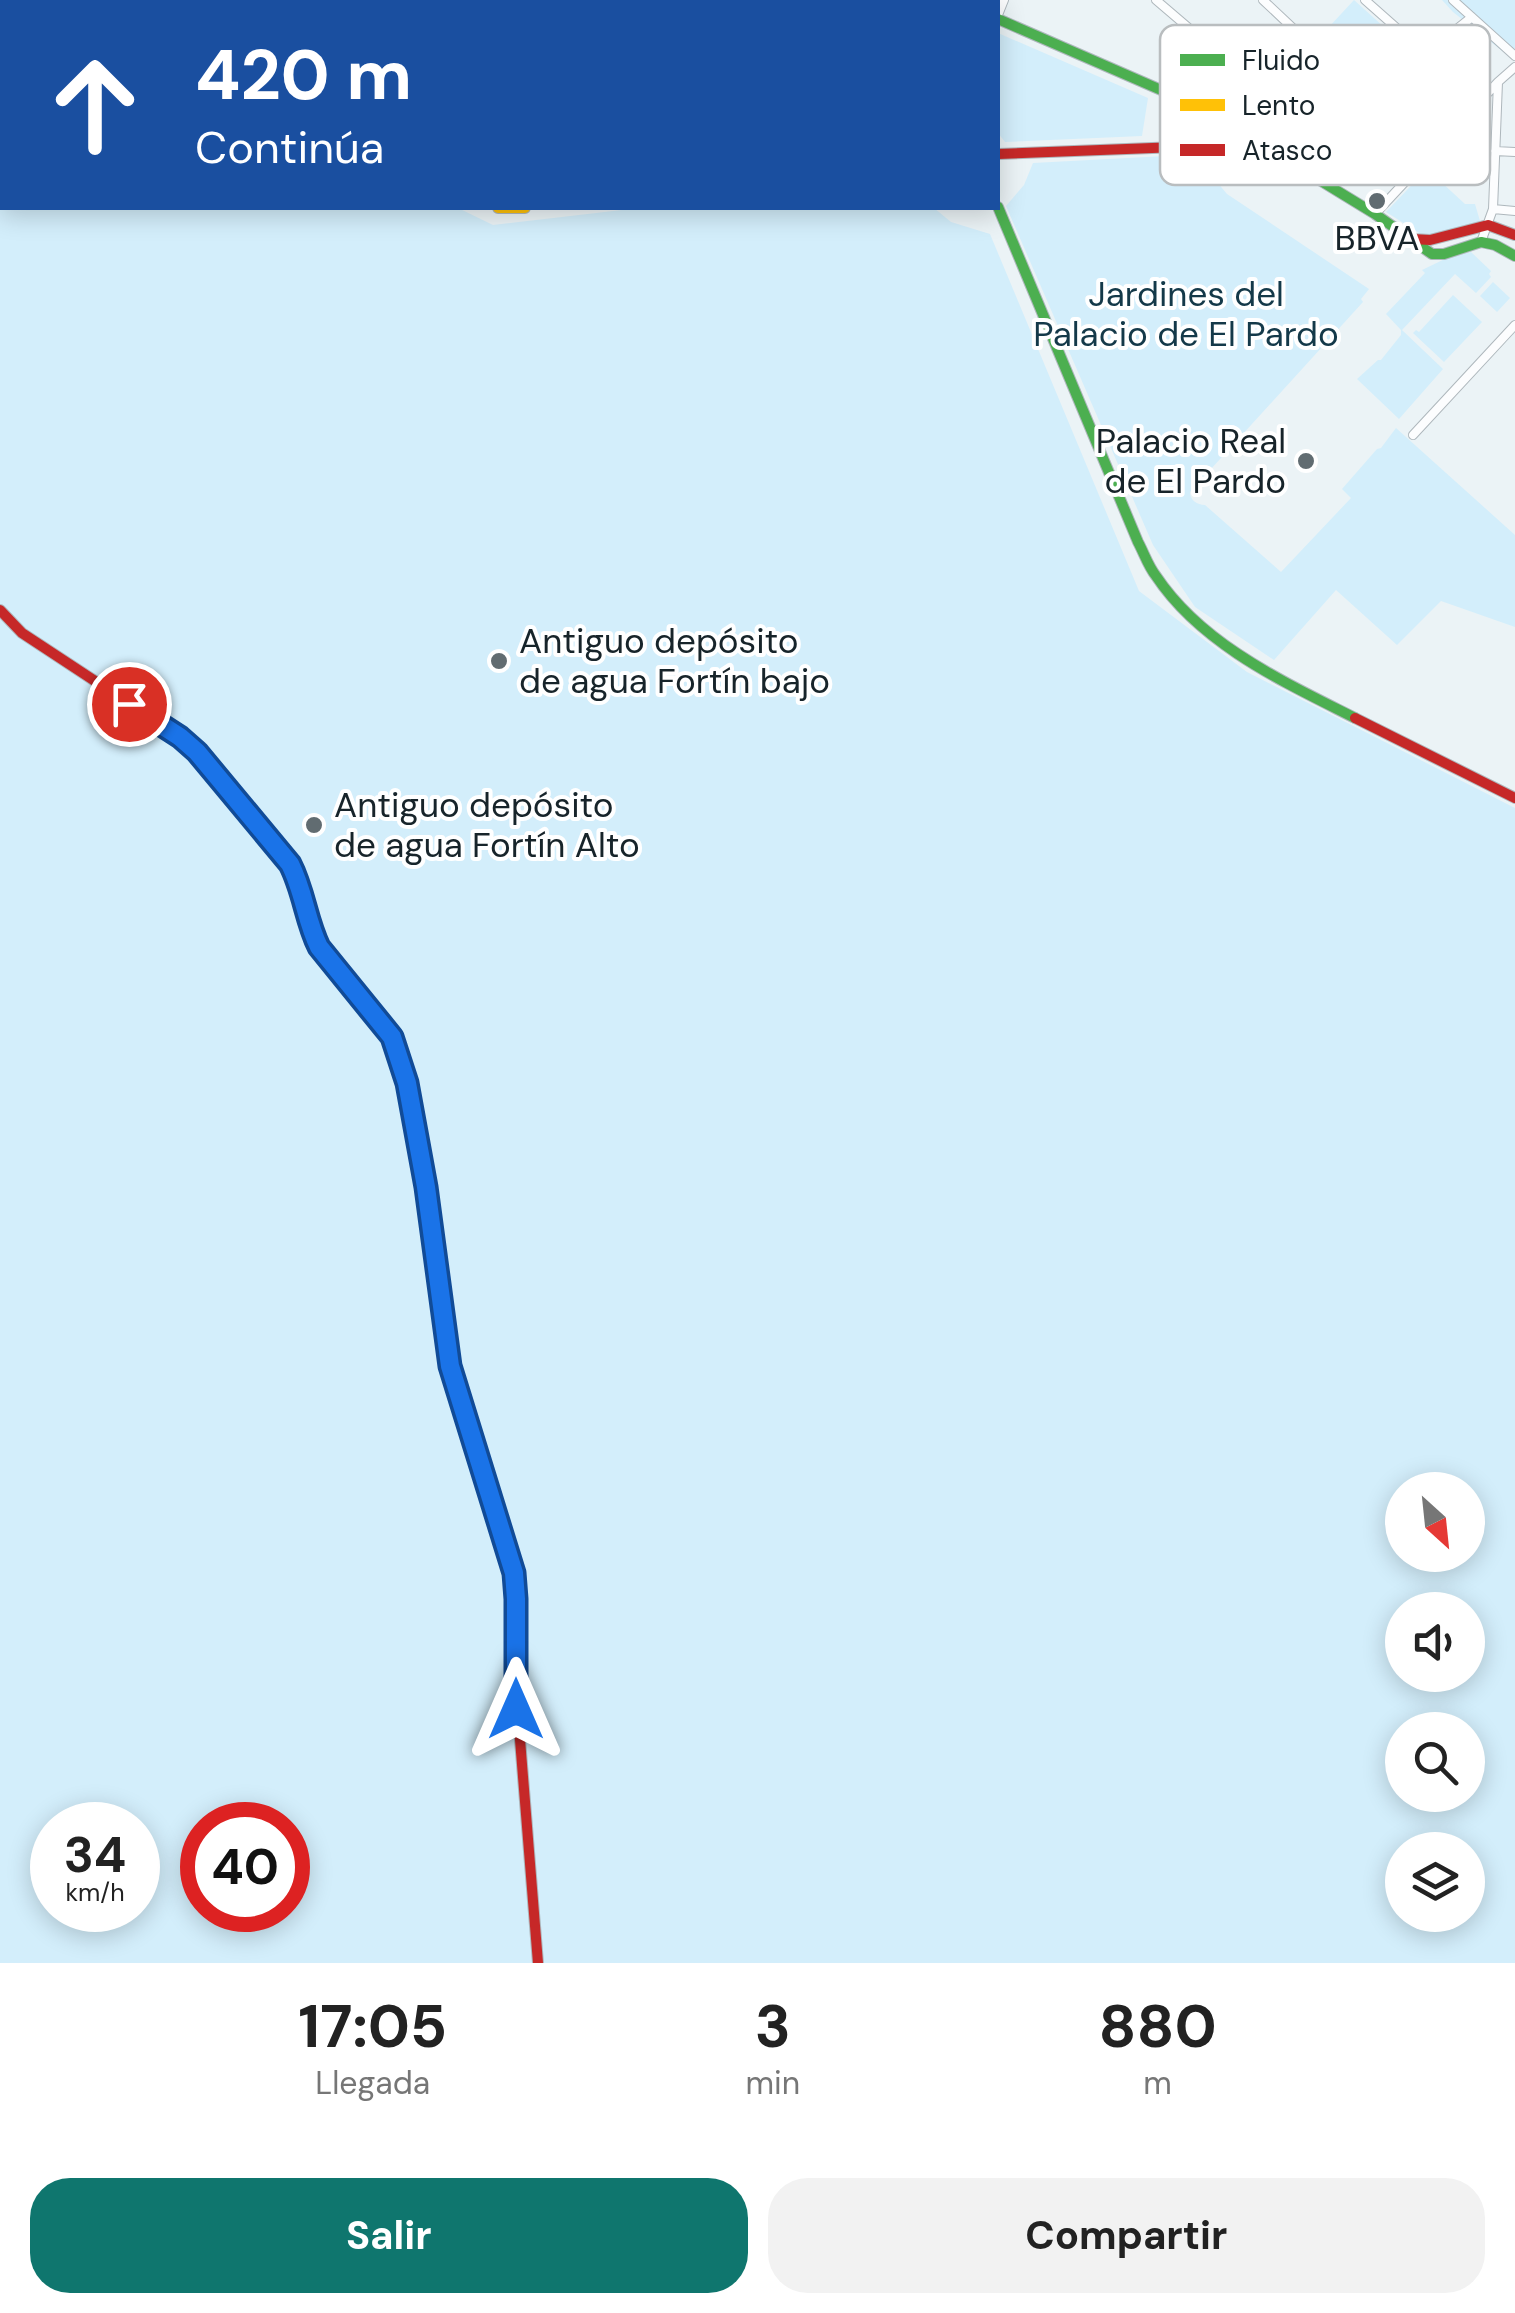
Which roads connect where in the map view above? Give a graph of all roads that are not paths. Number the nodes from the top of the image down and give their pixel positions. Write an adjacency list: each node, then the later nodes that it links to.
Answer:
1 (1156, 0): 10 (street)
2 (1263, 0): 6 (street)
3 (1365, 0): 7 (street)
4 (1384, 0): 7 (street)
5 (1453, 0): 8 (street)
6 (1274, 4): 11 (street)
7 (1376, 10): 12 (street)
8 (1472, 17): 13 (street); 14 (street)
9 (1000, 18): 19 (street)
10 (1185, 25)
11 (1292, 25)
12 (1394, 25)
13 (1462, 25)
14 (1481, 25)
15 (1490, 33): 16 (street)
16 (1515, 56)
17 (1514, 68): 18 (street)
18 (1498, 82): 20 (street); 22 (street)
19 (1160, 91)
20 (1490, 91)
21 (1160, 148): 24 (street)
22 (1495, 151): 23 (street); 27 (street)
23 (1515, 152)
24 (1000, 154)
25 (1329, 185): 30 (street)
26 (1403, 185): 30 (street)
27 (1493, 209): 29 (street); 31 (street)
28 (999, 210): 39 (street)
29 (1515, 210)
30 (1375, 214): 33 (street)
31 (1488, 225): 32 (street); 33 (street); 34 (street)
32 (1515, 235)
33 (1421, 242): 34 (street)
34 (1481, 242): 35 (street)
35 (1515, 256)
36 (1515, 326): 37 (street)
37 (1414, 435)
38 (0, 610): 40 (street)
39 (1515, 798)
40 (538, 1963)

